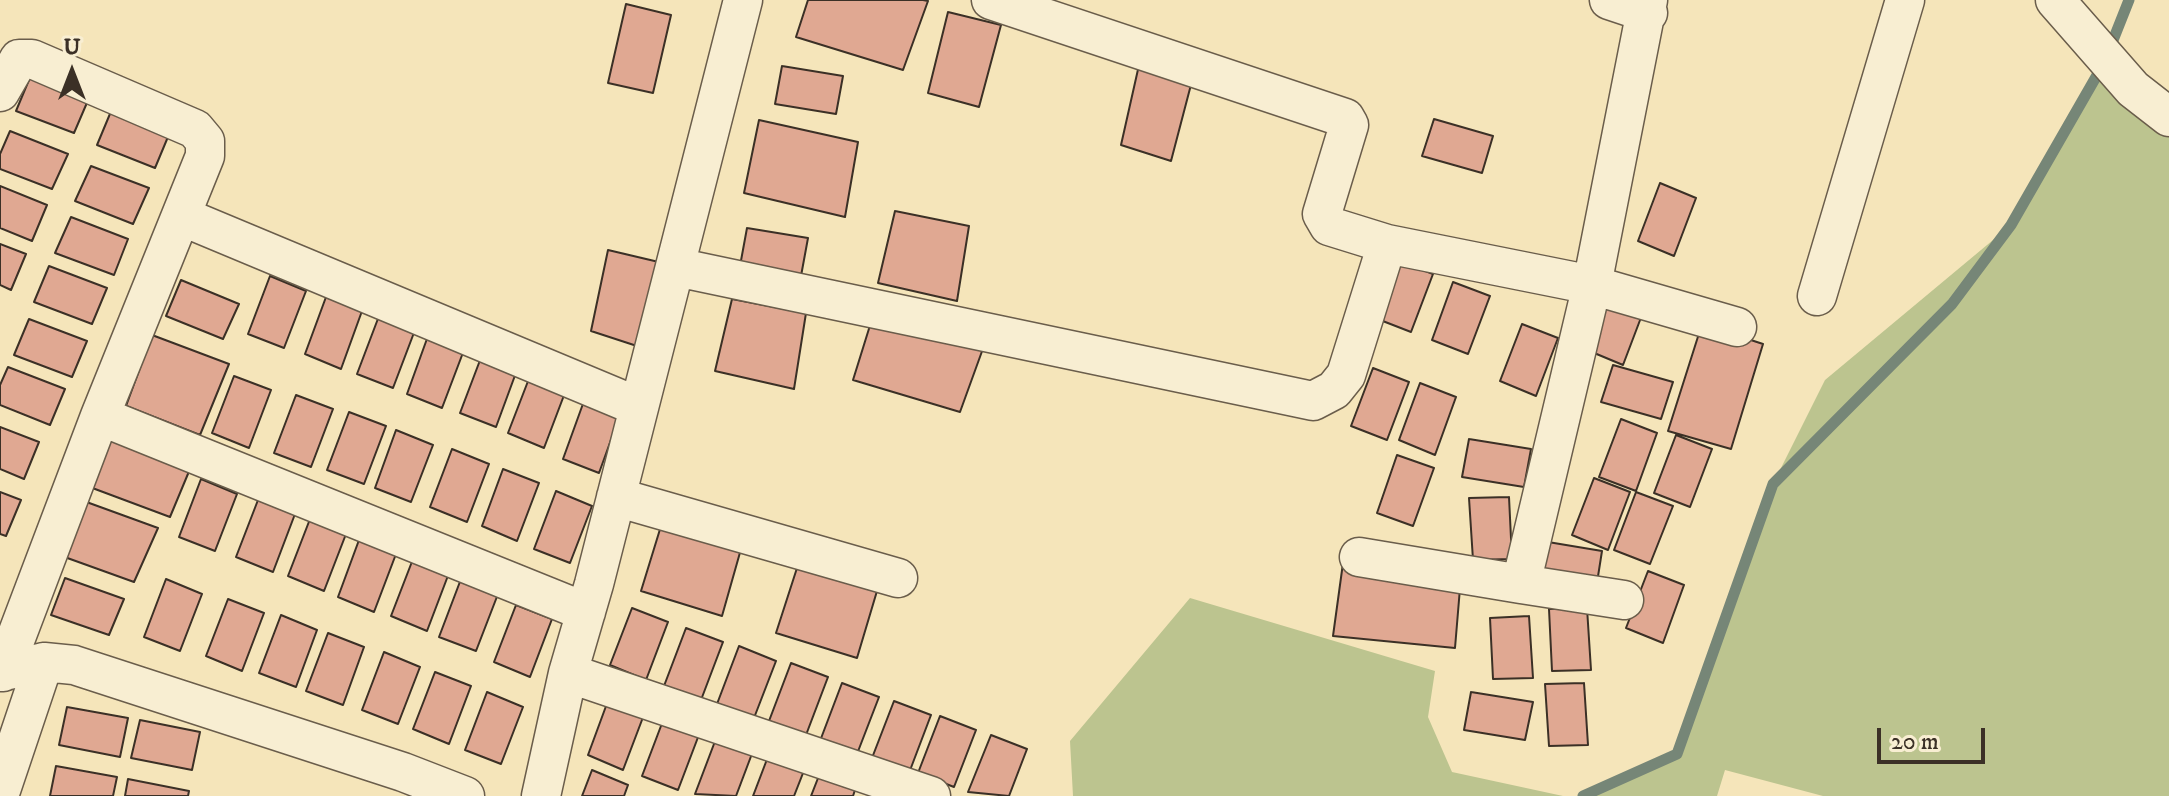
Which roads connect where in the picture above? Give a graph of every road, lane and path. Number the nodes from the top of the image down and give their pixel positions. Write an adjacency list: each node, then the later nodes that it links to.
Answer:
1 (743, 0): 11 (street)
2 (991, 0): 10 (street)
3 (1609, 0): 6 (street)
4 (1905, 0): 13 (street)
5 (2055, 0): 8 (street)
6 (1648, 7): 12 (street)
7 (0, 92): 9 (street)
8 (2169, 117)
9 (181, 216): 15 (street); 16 (street)
10 (1387, 244): 11 (street); 12 (street)
11 (676, 267): 15 (street)
12 (1592, 285): 14 (street); 20 (street)
13 (1817, 296)
14 (1737, 327)
15 (639, 407): 17 (street)
16 (100, 416): 22 (street); 24 (street)
17 (616, 497): 19 (street); 22 (street)
18 (1359, 557): 20 (street)
19 (898, 578)
20 (1521, 584): 21 (street)
21 (1624, 600)
22 (586, 612): 25 (street)
23 (44, 662): 24 (street); 26 (street); 27 (street)
24 (1, 672)
25 (568, 673): 28 (street); 29 (street)
26 (0, 793)
27 (465, 796)
28 (541, 796)
29 (931, 796)

